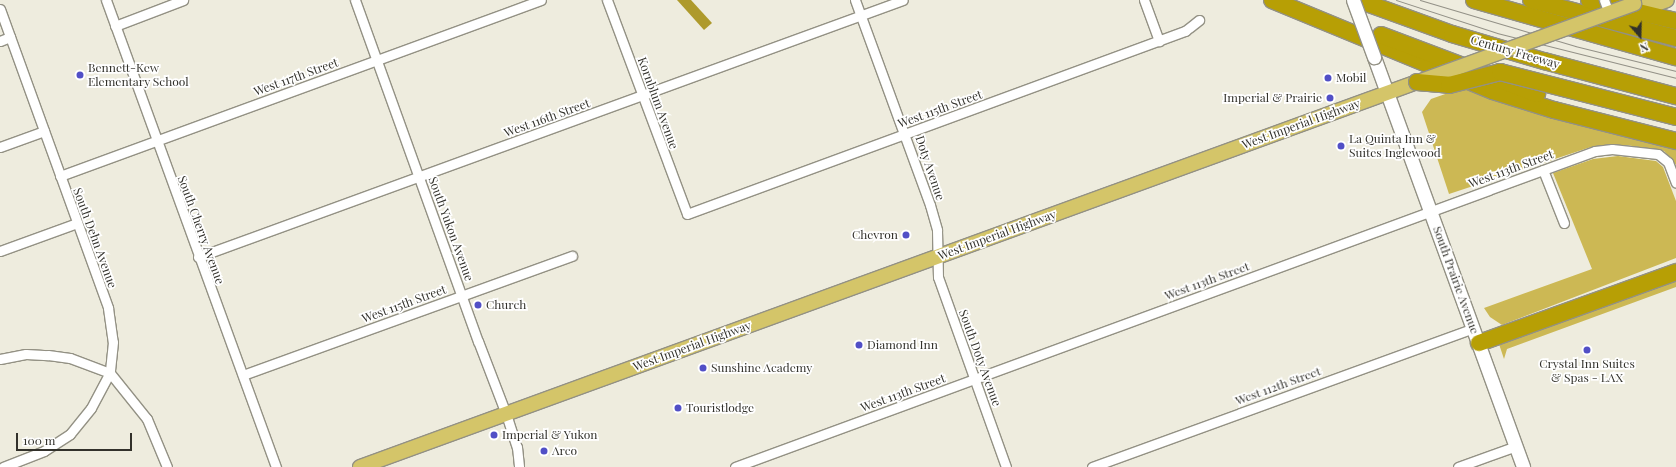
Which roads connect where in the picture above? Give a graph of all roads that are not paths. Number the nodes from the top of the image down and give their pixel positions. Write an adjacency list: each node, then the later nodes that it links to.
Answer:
1 (106, 0): 23 (street, South Cherry Avenue)
2 (183, 0): 23 (street)
3 (355, 0): 29 (street, South Yukon Avenue)
4 (541, 0): 29 (street, West 117th Street)
5 (607, 0): 32 (street, Kornblum Avenue)
6 (855, 0): 20 (street, Doty Avenue)
7 (903, 0): 20 (street, West 116th Street)
8 (1144, 0): 27 (street)
9 (1273, 0): 36 (highway); 39 (highway)
10 (1353, 0): 31 (main road, South Prairie Avenue, bridge)
11 (1358, 0): 33 (highway, Century Freeway)
12 (1474, 0): 28 (highway)
13 (1531, 0): 25 (highway)
14 (1589, 0): 22 (highway)
15 (1604, 0): 19 (street, bridge)
16 (1667, 0): 17 (main road, West Imperial Highway)
17 (1635, 2): 19 (main road, West Imperial Highway, bridge)
18 (0, 10): 24 (street, South Dehn Avenue)
19 (1609, 13): 30 (main road, West Imperial Highway, bridge)
20 (861, 15): 32 (street, West 116th Street); 37 (street, Doty Avenue)
21 (1199, 20): 27 (street, West 115th Street)
22 (1676, 21)
23 (115, 26): 38 (street, South Cherry Avenue)
24 (10, 37): 26 (street); 35 (street, South Dehn Avenue)
25 (1676, 38)
26 (0, 41)
27 (1159, 41): 37 (street, West 115th Street)
28 (1676, 57)
29 (377, 60): 38 (street, West 117th Street); 43 (street, South Yukon Avenue)
30 (1417, 82): 31 (main road, West Imperial Highway); 34 (highway, bridge)
31 (1388, 93): 45 (main road, South Prairie Avenue); 51 (main road, West Imperial Highway)
32 (643, 96): 43 (street, West 116th Street); 46 (street, Kornblum Avenue)
33 (1676, 96)
34 (1676, 117)
35 (44, 131): 40 (street); 42 (street, South Dehn Avenue)
36 (1676, 131)
37 (905, 134): 46 (street, West 115th Street); 51 (street, Doty Avenue)
38 (156, 140): 42 (street, West 117th Street); 52 (street, South Cherry Avenue)
39 (1676, 141)
40 (0, 147)
41 (1543, 170): 44 (street, West 113th Street); 45 (street, West 113th Street); 48 (street)
42 (60, 176): 47 (street, South Dehn Avenue)
43 (419, 178): 52 (street, West 116th Street); 54 (street, South Yukon Avenue)
44 (1676, 183)
45 (1431, 212): 55 (main road, South Prairie Avenue); 60 (street, West 113th Street)
46 (687, 214)
47 (77, 223): 49 (street); 58 (street, South Dehn Avenue)
48 (1564, 223)
49 (0, 251)
50 (572, 256): 54 (street, West 115th Street)
51 (938, 256): 60 (street, South Doty Avenue); 61 (main road, West Imperial Highway)
52 (198, 257): 59 (street, South Cherry Avenue)
53 (1676, 272): 56 (highway)
54 (462, 296): 59 (street, West 115th Street); 61 (street, South Yukon Avenue)
55 (1473, 328): 56 (main road, South Prairie Avenue); 70 (street, West 112th Street)
56 (1478, 343): 62 (main road, South Prairie Avenue)
57 (0, 359): 58 (street)
58 (110, 373): 63 (street); 64 (street)
59 (243, 376): 65 (street, South Cherry Avenue)
60 (975, 379): 68 (street, West 113th Street); 69 (street, South Doty Avenue)
61 (506, 414): 66 (main road, West Imperial Highway); 67 (street, South Yukon Avenue)
62 (1516, 446): 71 (street); 72 (main road, South Prairie Avenue)
63 (3, 467)
64 (167, 467)
65 (276, 467)
66 (360, 467)
67 (520, 467)
68 (735, 467)
69 (1006, 467)
70 (1092, 467)
71 (1458, 467)
72 (1524, 467)

